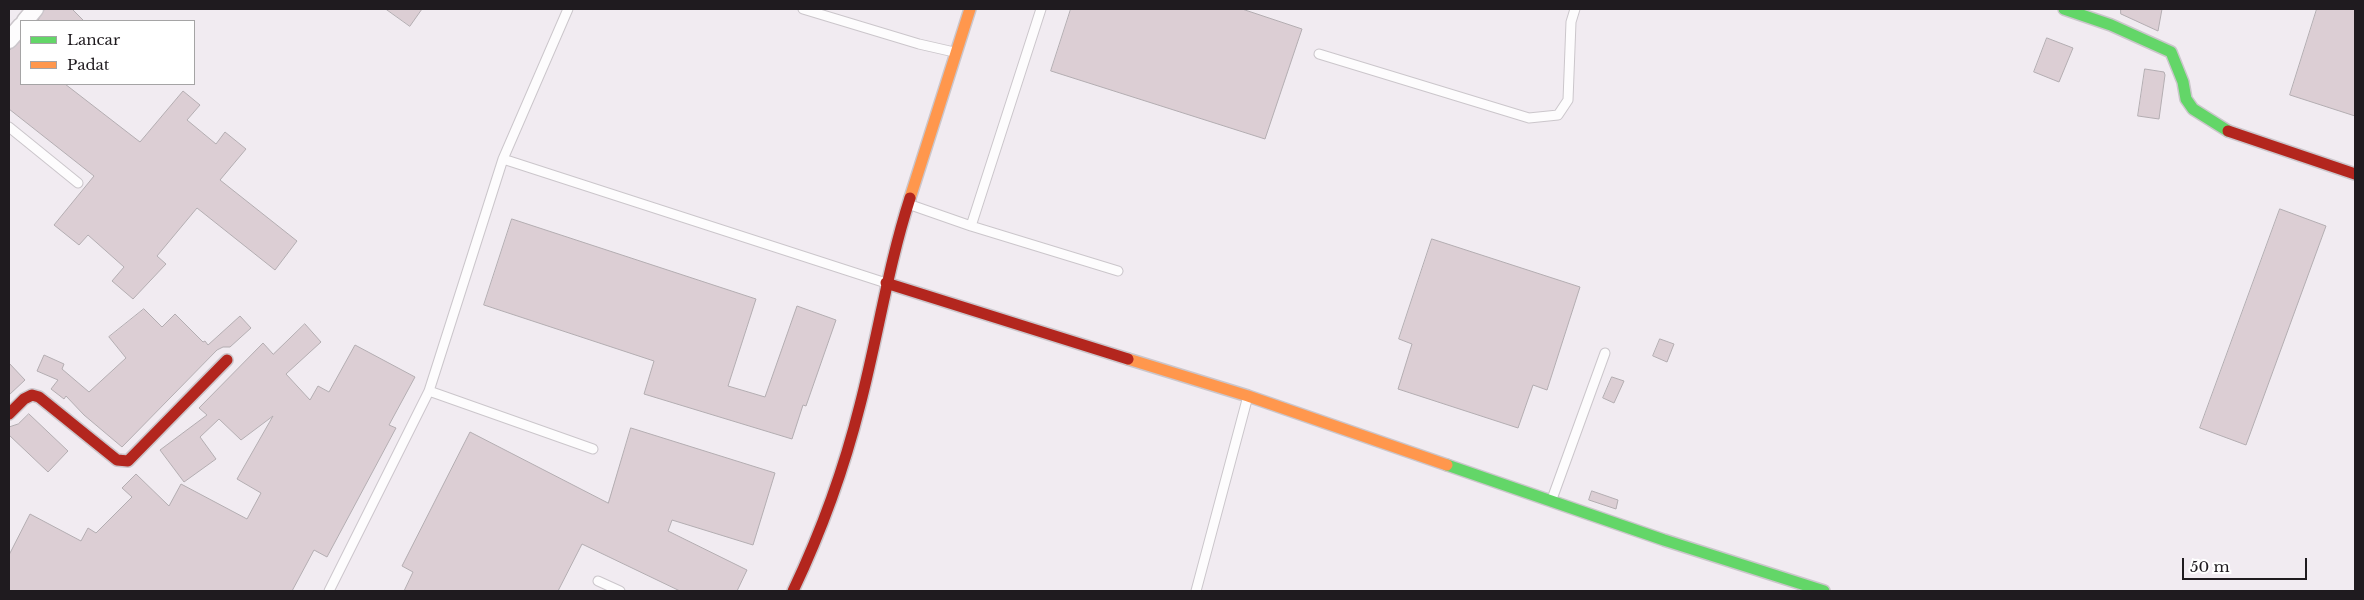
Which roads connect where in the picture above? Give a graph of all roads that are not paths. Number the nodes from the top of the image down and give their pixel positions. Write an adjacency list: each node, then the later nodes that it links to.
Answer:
1 (35, 9): 8 (street)
2 (568, 9): 14 (lane)
3 (803, 9): 11 (lane)
4 (970, 9): 11 (street)
5 (1041, 9): 18 (lane)
6 (1575, 9): 12 (lane)
7 (2064, 9): 15 (street)
8 (26, 20)
9 (20, 27): 10 (street)
10 (9, 40)
11 (957, 53): 17 (street)
12 (1318, 54)
13 (9, 127): 16 (lane)
14 (503, 160): 20 (lane); 23 (lane)
15 (2355, 174)
16 (78, 183)
17 (908, 204): 18 (lane); 20 (street)
18 (971, 226): 19 (lane)
19 (1118, 271)
20 (886, 283): 24 (street); 31 (street)
21 (1604, 353): 27 (lane)
22 (227, 360): 25 (street)
23 (429, 391): 26 (lane); 29 (lane)
24 (1248, 396): 27 (street); 32 (lane)
25 (9, 414)
26 (593, 449)
27 (1552, 499): 33 (street)
28 (598, 581): 30 (lane)
29 (330, 591)
30 (620, 591)
31 (794, 591)
32 (1196, 591)
33 (1824, 591)

